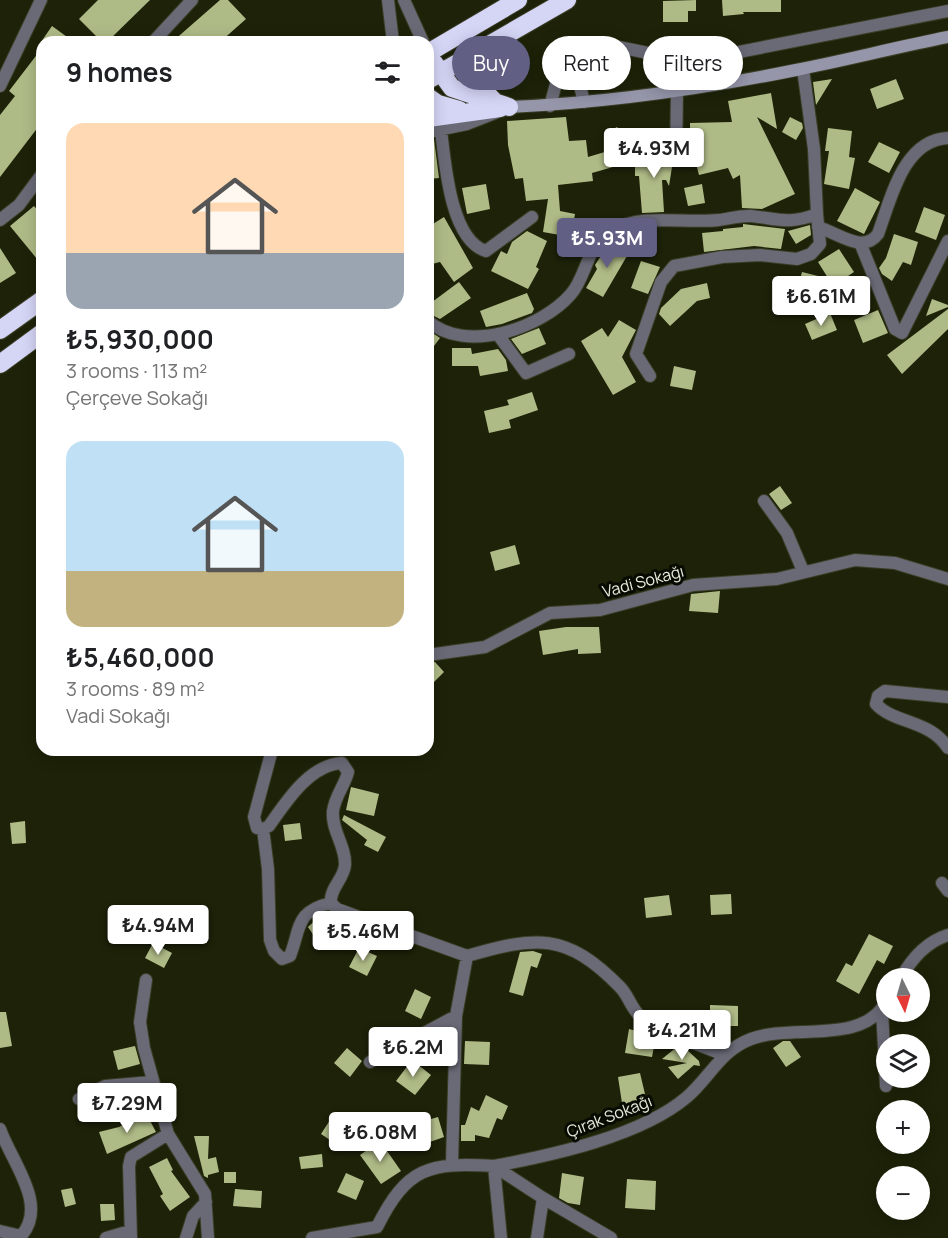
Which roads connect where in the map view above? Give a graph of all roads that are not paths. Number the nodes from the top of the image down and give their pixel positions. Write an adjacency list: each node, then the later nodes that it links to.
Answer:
1 (42, 0): 20 (street)
2 (192, 0): 8 (street)
3 (388, 0): 9 (street)
4 (404, 0): 10 (street)
5 (518, 0): 13 (highway)
6 (567, 0): 11 (highway)
7 (948, 11): 14 (street)
8 (159, 36)
9 (392, 36)
10 (420, 36)
11 (505, 36)
12 (948, 37): 16 (main road)
13 (434, 49)
14 (631, 50)
15 (452, 66): 17 (highway)
16 (802, 69): 19 (main road); 34 (street)
17 (434, 75)
18 (434, 77): 27 (highway)
19 (743, 79)
20 (0, 86)
21 (482, 90): 27 (highway)
22 (554, 90): 28 (street)
23 (581, 90): 26 (street)
24 (677, 90): 26 (main road); 32 (street)
25 (434, 101): 29 (highway)
26 (584, 102): 28 (main road)
27 (503, 106): 28 (main road); 29 (highway); 30 (street)
28 (550, 106)
29 (463, 111): 30 (highway)
30 (434, 124): 35 (street)
31 (948, 138): 39 (street)
32 (676, 160)
33 (36, 182): 36 (street)
34 (817, 214): 37 (street); 43 (street)
35 (532, 217)
36 (0, 220)
37 (819, 227): 39 (street); 47 (street)
38 (948, 241): 39 (street)
39 (861, 245)
40 (36, 304): 42 (highway)
41 (434, 326): 43 (street)
42 (0, 330)
43 (499, 336): 45 (street)
44 (36, 337): 46 (highway)
45 (569, 354)
46 (0, 364)
47 (650, 376)
48 (764, 501): 49 (street)
49 (803, 572): 50 (street, Vadi Sokağı); 51 (street, Vadi Sokağı)
50 (948, 579)
51 (434, 654)
52 (948, 697): 53 (street)
53 (948, 748)
54 (270, 756): 55 (street)
55 (262, 829): 56 (street); 56 (street)
56 (331, 903): 58 (street)
57 (948, 935): 59 (street)
58 (467, 956): 62 (street); 63 (street)
59 (908, 968)
60 (146, 980): 65 (street)
61 (876, 1012): 63 (street, Çırak Sokağı)
62 (456, 1016): 64 (street); 69 (street)
63 (724, 1055): 70 (street, Çırak Sokağı)
64 (370, 1062)
65 (152, 1082): 66 (street); 68 (street)
66 (79, 1099)
67 (0, 1129): 73 (street)
68 (168, 1134): 72 (street); 74 (street)
69 (452, 1163): 70 (street); 78 (street)
70 (494, 1166): 71 (street); 79 (street)
71 (543, 1198): 80 (street); 81 (street)
72 (206, 1202): 76 (street); 77 (street)
73 (0, 1232)
74 (130, 1234): 75 (street)
75 (106, 1238)
76 (186, 1238)
77 (208, 1238)
78 (312, 1238)
79 (501, 1238)
80 (537, 1238)
81 (611, 1238)

